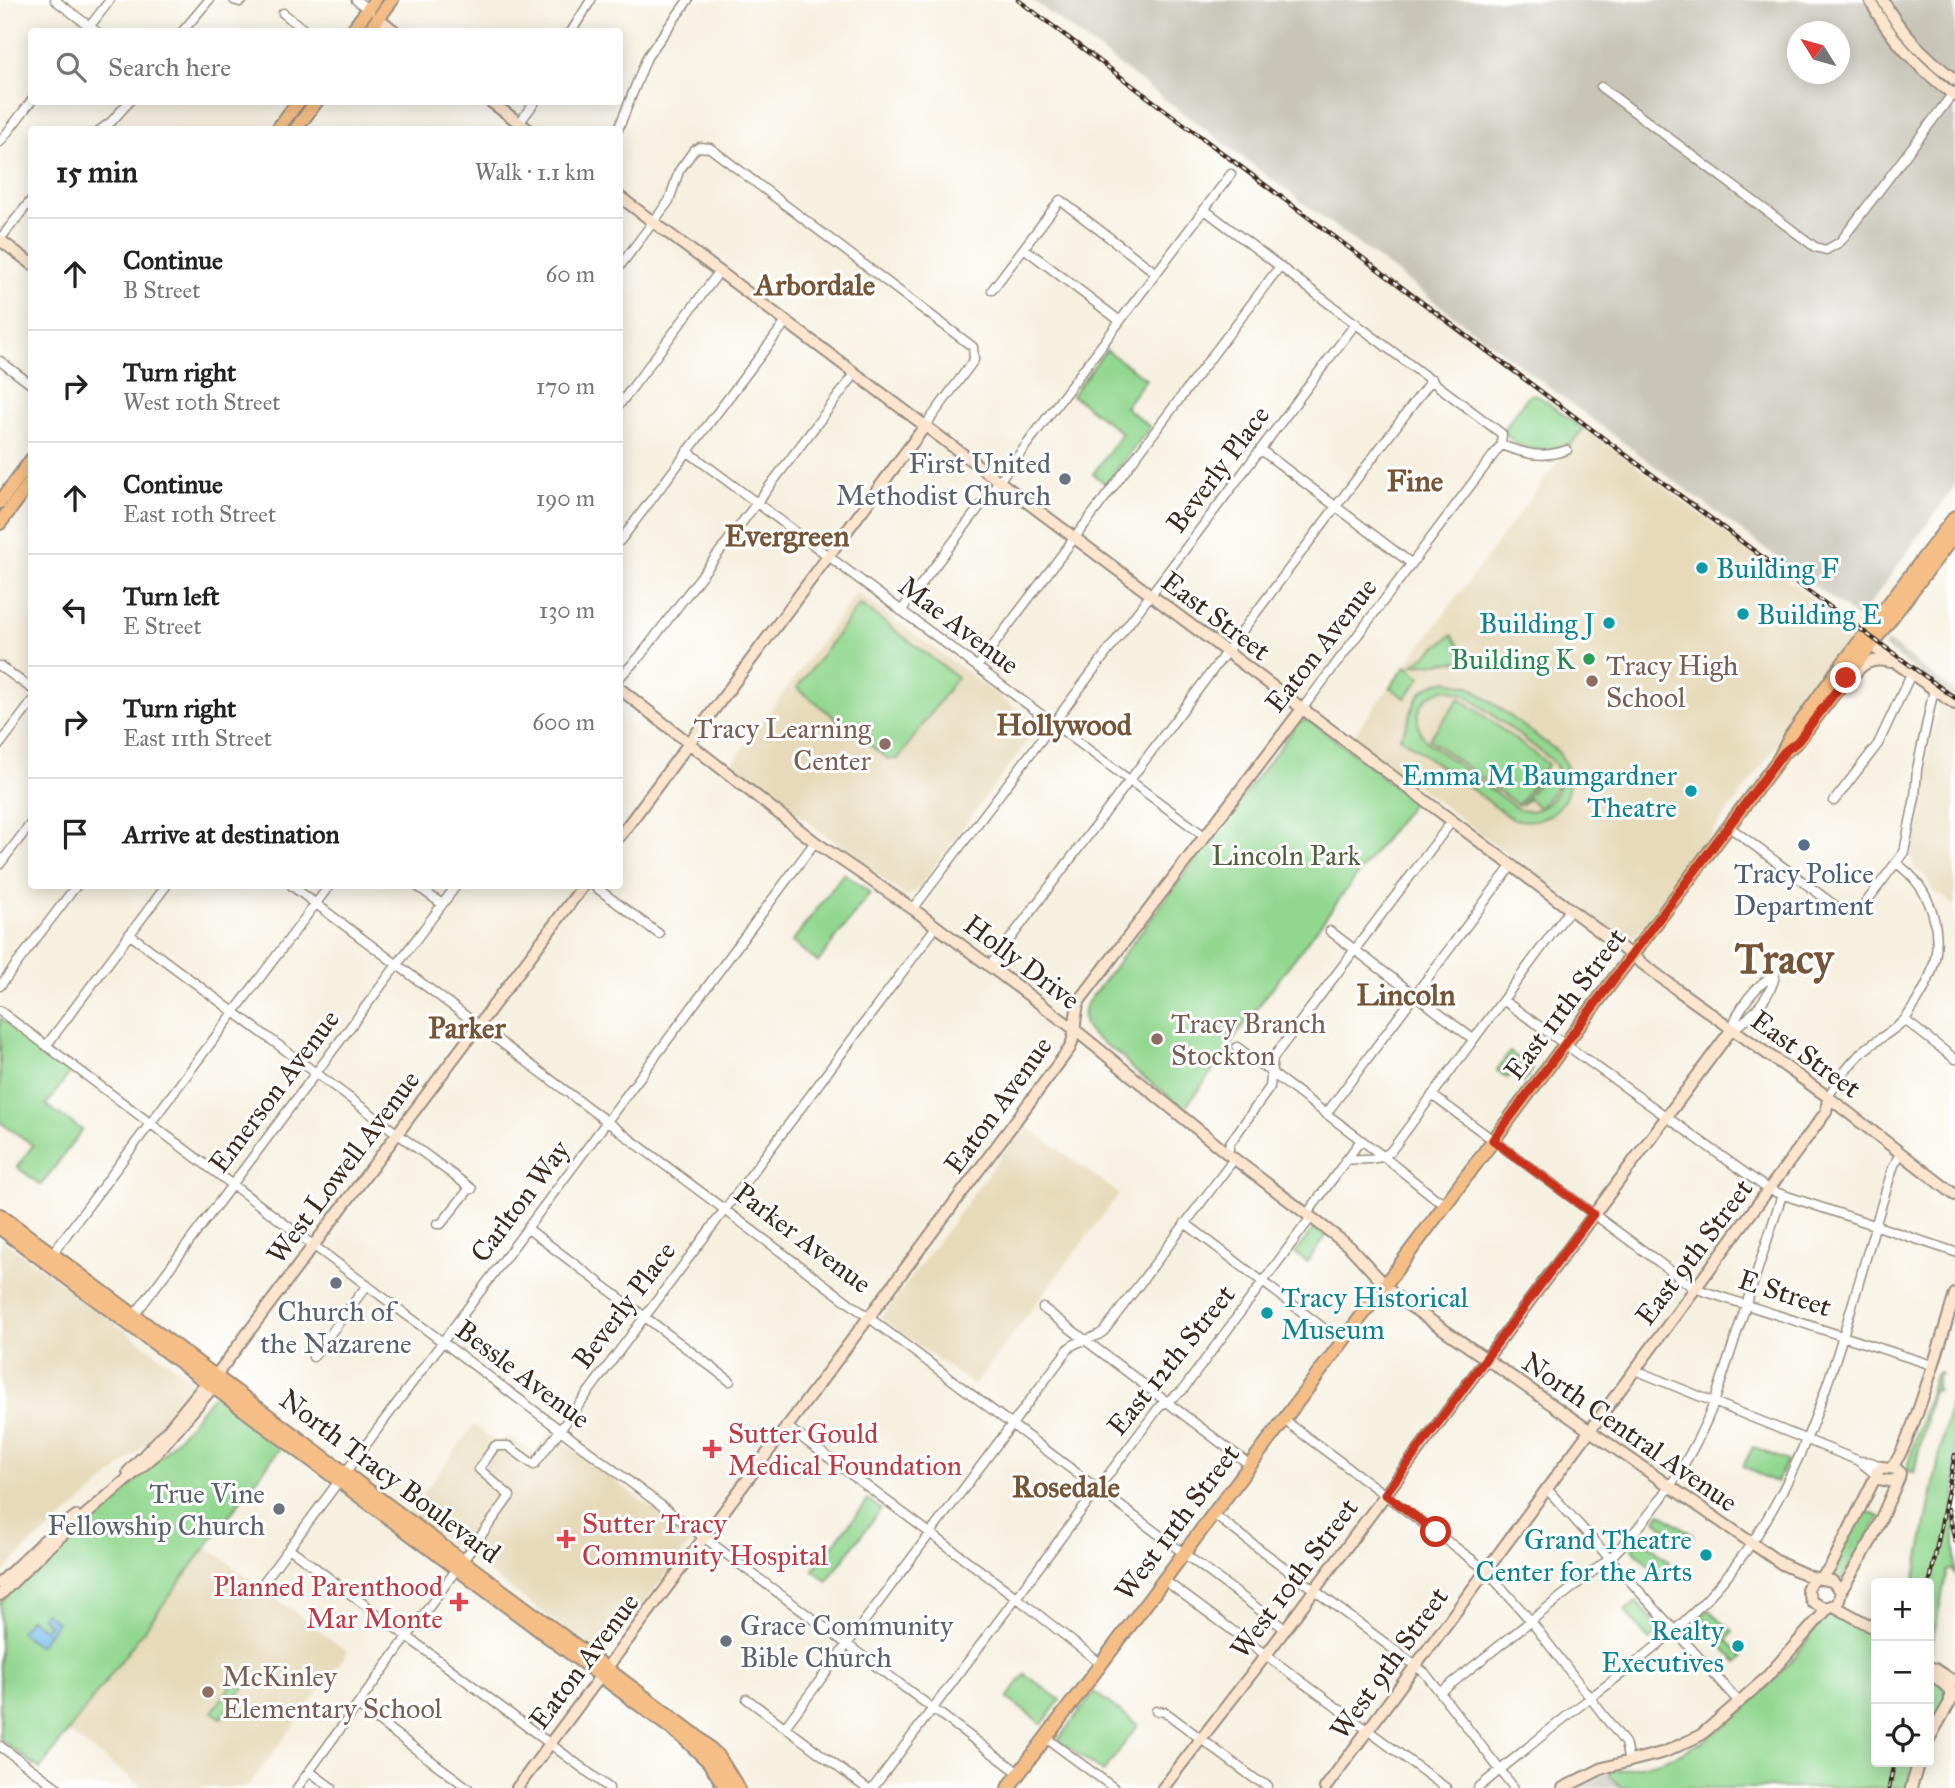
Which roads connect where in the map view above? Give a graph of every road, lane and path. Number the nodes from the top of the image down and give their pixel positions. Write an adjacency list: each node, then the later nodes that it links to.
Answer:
1 (55, 0): 15 (street)
2 (110, 0): 16 (street)
3 (209, 0): 17 (street)
4 (234, 0): 5 (street)
5 (243, 0)
6 (356, 0): 12 (street)
7 (392, 0): 14 (main road)
8 (591, 0): 22 (street)
9 (688, 0): 37 (street)
10 (1870, 0): 25 (street)
11 (1883, 0): 23 (street)
12 (371, 4): 14 (street); 19 (main road)
13 (283, 13): 18 (street)
14 (378, 18): 20 (main road); 21 (street)
15 (92, 28)
16 (94, 28)
17 (185, 28)
18 (302, 28)
19 (354, 28)
20 (371, 28)
21 (391, 28)
22 (574, 28)
23 (1955, 80)
24 (1601, 88): 25 (street)
25 (1954, 93)
26 (28, 105): 38 (street)
27 (126, 105): 32 (street)
28 (296, 105): 33 (main road)
29 (314, 105): 34 (main road)
30 (495, 105): 35 (street)
31 (533, 105): 36 (street)
32 (106, 126)
33 (280, 126)
34 (298, 126)
35 (520, 126)
36 (522, 126)
37 (620, 126)
38 (0, 142)
39 (1231, 174): 42 (street)
40 (623, 199): 43 (street, East Street)
41 (28, 204): 44 (street)
42 (1205, 209): 48 (street); 50 (street)
43 (652, 222): 47 (street); 49 (street, East Street); 60 (street)
44 (0, 240): 46 (street)
45 (1024, 248): 50 (street); 51 (street); 52 (street)
46 (28, 261)
47 (623, 262)
48 (1280, 266): 54 (street); 75 (street)
49 (719, 272): 53 (street, East Street); 59 (street)
50 (1156, 273): 52 (street)
51 (992, 290)
52 (1120, 321): 66 (street)
53 (786, 322): 56 (street, East Street); 64 (street)
54 (1356, 323): 57 (street); 62 (street, Beverly Place)
55 (0, 361): 58 (street)
56 (855, 374): 60 (street, East Street); 69 (street)
57 (1432, 379): 61 (street); 70 (street)
58 (28, 382)
59 (623, 400)
60 (925, 426): 66 (street, East Street); 76 (street)
61 (1501, 445): 63 (street); 77 (street, Eaton Avenue)
62 (1261, 450): 70 (street); 78 (street, Beverly Place)
63 (1567, 450)
64 (687, 451): 69 (street, Mae Avenue); 74 (street)
65 (28, 465): 68 (main road)
66 (999, 481): 75 (street, East Street); 79 (street)
67 (28, 486): 72 (main road)
68 (0, 502)
69 (757, 503): 76 (street, Mae Avenue); 85 (street)
70 (1336, 507): 77 (street); 81 (street)
71 (1955, 517): 80 (main road, East 11th Street)
72 (0, 523)
73 (1955, 534): 80 (main road, East 11th Street)
74 (623, 537)
75 (1075, 538): 78 (street, East Street); 84 (street)
76 (828, 556): 79 (street, Mae Avenue); 95 (street)
77 (1412, 564): 92 (street, Eaton Avenue)
78 (1151, 595): 81 (street, East Street); 94 (street, Beverly Place)
79 (901, 611): 84 (street, Mae Avenue)
80 (1866, 642): 82 (street); 93 (main road, East 11th Street); 97 (main road, East 11th Street)
81 (1227, 653): 92 (street, East Street); 98 (street)
82 (1894, 663): 86 (street); 93 (street)
83 (0, 666): 87 (street)
84 (978, 667): 94 (street, Mae Avenue)
85 (623, 674)
86 (1911, 674): 88 (street); 99 (street)
87 (28, 686)
88 (1934, 689): 90 (street); 106 (street)
89 (623, 692): 95 (street, Holly Drive)
90 (1955, 704)
91 (28, 707): 96 (street)
92 (1302, 709): 100 (street, East Street); 104 (street, Eaton Avenue)
93 (1821, 710): 97 (main road, East 11th Street)
94 (1053, 724): 98 (street, Mae Avenue); 120 (street, Beverly Place)
95 (689, 742): 103 (street); 105 (street, Holly Drive)
96 (0, 744)
97 (1784, 752): 101 (main road, East 11th Street)
98 (1130, 782): 104 (street, Mae Avenue); 128 (street)
99 (1834, 801)
100 (1452, 821): 108 (street, East Street); 125 (street)
101 (1728, 826): 106 (street); 126 (main road, East 11th Street)
102 (28, 827): 107 (street)
103 (623, 832)
104 (1203, 835): 136 (street, Eaton Avenue)
105 (815, 842): 120 (street, Holly Drive); 149 (street, Carlton Way)
106 (1896, 863): 134 (street)
107 (0, 864)
108 (1512, 865): 119 (street, East Street); 130 (street)
109 (74, 889): 129 (street)
110 (164, 889): 123 (street)
111 (296, 889): 117 (street, Parker Avenue)
112 (327, 889): 117 (street)
113 (421, 889): 118 (street)
114 (454, 889): 118 (street, Emerson Avenue)
115 (581, 889): 135 (street, West Lowell Avenue)
116 (598, 889): 124 (street)
117 (316, 903): 127 (street, Parker Avenue); 133 (street)
118 (442, 904): 127 (street, Emerson Avenue)
119 (1571, 908): 126 (street, East Street); 131 (street)
120 (913, 909): 121 (street, Holly Drive)
121 (936, 926): 128 (street, Holly Drive); 163 (street, Beverly Place)
122 (1330, 931): 125 (street)
123 (129, 934): 133 (street); 140 (street)
124 (659, 934)
125 (1355, 950): 130 (street); 144 (street)
126 (1632, 955): 137 (street, East Street); 139 (main road, East 11th Street)
127 (398, 964): 135 (street, Parker Avenue); 143 (street, Emerson Avenue)
128 (989, 967): 136 (street, Holly Drive)
129 (0, 986)
130 (1414, 994): 138 (street); 147 (street)
131 (1503, 1000): 138 (street); 139 (street)
132 (0, 1011): 140 (street, Bessle Avenue)
133 (234, 1012): 143 (street); 150 (street)
134 (1905, 1020): 142 (street); 146 (street)
135 (478, 1025): 149 (street, Parker Avenue); 151 (street, West Lowell Avenue)
136 (1074, 1029): 154 (street, Holly Drive); 182 (street, Eaton Avenue)
137 (1732, 1029): 137 (street); 146 (street, East Street); 148 (street, West 10th Street)
138 (1473, 1039): 145 (street)
139 (1565, 1044): 148 (street); 153 (main road, East 11th Street)
140 (46, 1046): 150 (street, Bessle Avenue)
141 (1237, 1047): 144 (street)
142 (1955, 1059)
143 (316, 1073): 151 (street); 158 (street, Emerson Avenue)
144 (1271, 1073): 147 (street); 154 (street)
145 (1432, 1095): 153 (street, E Street); 156 (street)
146 (1828, 1097): 155 (street, East Street); 159 (street, East 9th Street)
147 (1326, 1114): 152 (street)
148 (1665, 1117): 159 (street); 165 (street, West 10th Street)
149 (608, 1121): 163 (street, Parker Avenue); 171 (street, Carlton Way)
150 (150, 1123): 158 (street, Bessle Avenue); 174 (street)
151 (397, 1134): 168 (street); 172 (street, West Lowell Avenue)
152 (1361, 1140): 156 (street); 157 (street, East 12th Street)
153 (1493, 1140): 162 (main road, East 11th Street); 165 (street, E Street)
154 (1228, 1154): 164 (street, Holly Drive); 167 (street)
155 (1900, 1154): 161 (street, East Street); 169 (street)
156 (1384, 1157): 157 (street); 162 (street)
157 (1345, 1160): 164 (street, East 12th Street)
158 (232, 1184): 172 (street, Bessle Avenue); 184 (street, Emerson Avenue)
159 (1769, 1190): 160 (street); 178 (street, East 9th Street)
160 (1782, 1195): 169 (street); 180 (street)
161 (1955, 1195)
162 (1447, 1203): 177 (main road, East 11th Street)
163 (725, 1208): 182 (street, Parker Avenue); 183 (street, Beverly Place)
164 (1307, 1214): 175 (street, East 12th Street); 177 (street, Holly Drive)
165 (1593, 1214): 178 (street, E Street); 190 (street, West 10th Street)
166 (0, 1215): 174 (main road, North Tracy Boulevard)
167 (1185, 1223): 175 (street); 186 (street)
168 (437, 1224)
169 (1874, 1226): 173 (street); 185 (street)
170 (0, 1228): 174 (main road, North Tracy Boulevard)
171 (527, 1229): 183 (street); 187 (street, Carlton Way)
172 (313, 1245): 176 (street, Bessle Avenue); 194 (street, West Lowell Avenue)
173 (1955, 1252)
174 (49, 1258): 184 (main road, North Tracy Boulevard)
175 (1263, 1283): 188 (street); 195 (street, East 12th Street)
176 (367, 1285): 187 (street, Bessle Avenue); 189 (street)
177 (1385, 1285): 188 (main road, West 11th Street); 190 (street, North Central Avenue)
178 (1695, 1288): 180 (street, E Street); 192 (street, East 9th Street)
179 (1955, 1294): 191 (street)
180 (1747, 1305): 185 (street, E Street); 196 (street)
181 (1043, 1308): 186 (street)
182 (870, 1316): 198 (street, Parker Avenue); 199 (street, Eaton Avenue)
183 (644, 1317): 193 (street); 200 (street, Beverly Place)
184 (131, 1319): 194 (main road, North Tracy Boulevard)
185 (1842, 1335): 191 (street, E Street); 202 (street)
186 (1087, 1339): 195 (street); 198 (street)
187 (442, 1342): 200 (street, Bessle Avenue); 205 (street, Carlton Way)
188 (1342, 1342): 197 (main road, West 11th Street)
189 (313, 1357)
190 (1485, 1360): 201 (street, North Central Avenue); 209 (street, West 10th Street)
191 (1932, 1365): 204 (street)
192 (1635, 1370): 196 (street); 201 (street, East 9th Street)
193 (730, 1381)
194 (212, 1382): 205 (main road, North Tracy Boulevard); 222 (street, West Lowell Avenue); 227 (street, West Lowell Avenue)
195 (1167, 1402): 203 (street); 206 (street, East 12th Street)
196 (1714, 1403): 202 (street); 207 (street)
197 (1284, 1420): 203 (main road, West 11th Street); 209 (street)
198 (1013, 1424): 206 (street, Parker Avenue); 211 (street)
199 (786, 1426): 211 (street); 212 (street, Eaton Avenue)
200 (559, 1430): 212 (street, Bessle Avenue); 217 (street, Beverly Place)
201 (1590, 1432): 207 (street, North Central Avenue); 208 (street, West 9th Street)
202 (1806, 1439): 204 (street); 213 (street)
203 (1250, 1465): 210 (main road, West 11th Street)
204 (1888, 1473): 220 (street); 225 (street)
205 (342, 1477): 214 (street, Carlton Way); 217 (main road, North Tracy Boulevard)
206 (1098, 1488): 215 (street, Parker Avenue); 228 (street, East 12th Street)
207 (1670, 1488): 213 (street, North Central Avenue); 216 (street)
208 (1547, 1489): 216 (street); 219 (street, West 9th Street)
209 (1385, 1494): 219 (street); 224 (street, West 10th Street)
210 (1213, 1514): 215 (main road, West 11th Street); 224 (street)
211 (930, 1533): 228 (street); 235 (street)
212 (704, 1537): 235 (street, Bessle Avenue); 241 (street, Eaton Avenue)
213 (1750, 1542): 218 (street, North Central Avenue); 233 (street)
214 (289, 1548): 223 (street, Carlton Way); 234 (street)
215 (1183, 1554): 221 (main road, West 11th Street); 232 (street, Parker Avenue)
216 (1610, 1558): 230 (street); 233 (street)
217 (459, 1564): 234 (street, Beverly Place); 241 (main road, North Tracy Boulevard)
218 (1782, 1564): 220 (street, North Central Avenue); 226 (street, North Central Avenue)
219 (1486, 1570): 230 (street); 239 (street, West 9th Street)
220 (1818, 1578): 225 (street); 226 (street)
221 (1164, 1580): 237 (street); 238 (main road, West 11th Street)
222 (0, 1583)
223 (260, 1587)
224 (1314, 1589): 232 (street, West 10th Street); 239 (street)
225 (1841, 1593): 229 (street); 231 (street)
226 (1808, 1594): 229 (street); 236 (street)
227 (0, 1595)
228 (1016, 1597): 238 (street); 250 (street, East 12th Street)
229 (1831, 1607): 231 (street); 236 (street)
230 (1531, 1620): 244 (street); 247 (street)
231 (1871, 1625)
232 (1285, 1629): 237 (street, West 10th Street)
233 (1674, 1631): 247 (street); 248 (street)
234 (408, 1637): 249 (street, Beverly Place); 257 (street)
235 (847, 1644): 250 (street, Bessle Avenue); 252 (street)
236 (1796, 1644): 248 (street)
237 (1266, 1655): 253 (street); 256 (street, West 10th Street)
238 (1101, 1664): 255 (main road, West 11th Street)
239 (1416, 1665): 244 (street); 253 (street, West 9th Street)
240 (1934, 1669): 243 (street)
241 (603, 1672): 257 (street, Eaton Avenue); 272 (main road, North Tracy Boulevard); 273 (main road, North Tracy Boulevard)
242 (1934, 1672): 245 (street)
243 (1955, 1682)
244 (1441, 1692): 262 (street)
245 (1952, 1697): 254 (street)
246 (747, 1699): 252 (street)
247 (1590, 1699): 259 (street); 262 (street)
248 (1740, 1703): 259 (street)
249 (358, 1706): 261 (street, Beverly Place); 269 (street)
250 (933, 1709): 263 (street, Bessle Avenue); 275 (street, East 12th Street)
251 (1156, 1711): 256 (street)
252 (785, 1727): 274 (street)
253 (1368, 1730): 265 (street, West 9th Street); 279 (street)
254 (1934, 1730)
255 (1046, 1738): 263 (main road, West 11th Street); 277 (street)
256 (1201, 1739): 264 (street); 278 (street, West 10th Street)
257 (550, 1744): 270 (street, Eaton Avenue); 271 (street)
258 (0, 1746): 266 (street)
259 (1629, 1762): 282 (street)
260 (1917, 1767): 283 (street)
261 (309, 1771): 267 (street, Beverly Place); 268 (street)
262 (1500, 1771): 280 (street); 281 (street)
263 (1019, 1773): 276 (main road, West 11th Street)
264 (1268, 1786)
265 (1327, 1787)
266 (58, 1788)
267 (297, 1788)
268 (332, 1788)
269 (468, 1788)
270 (517, 1788)
271 (609, 1788)
272 (726, 1788)
273 (738, 1788)
274 (866, 1788)
275 (873, 1788)
276 (1008, 1788)
277 (1114, 1788)
278 (1163, 1788)
279 (1446, 1788)
280 (1478, 1788)
281 (1514, 1788)
282 (1563, 1788)
283 (1911, 1788)

